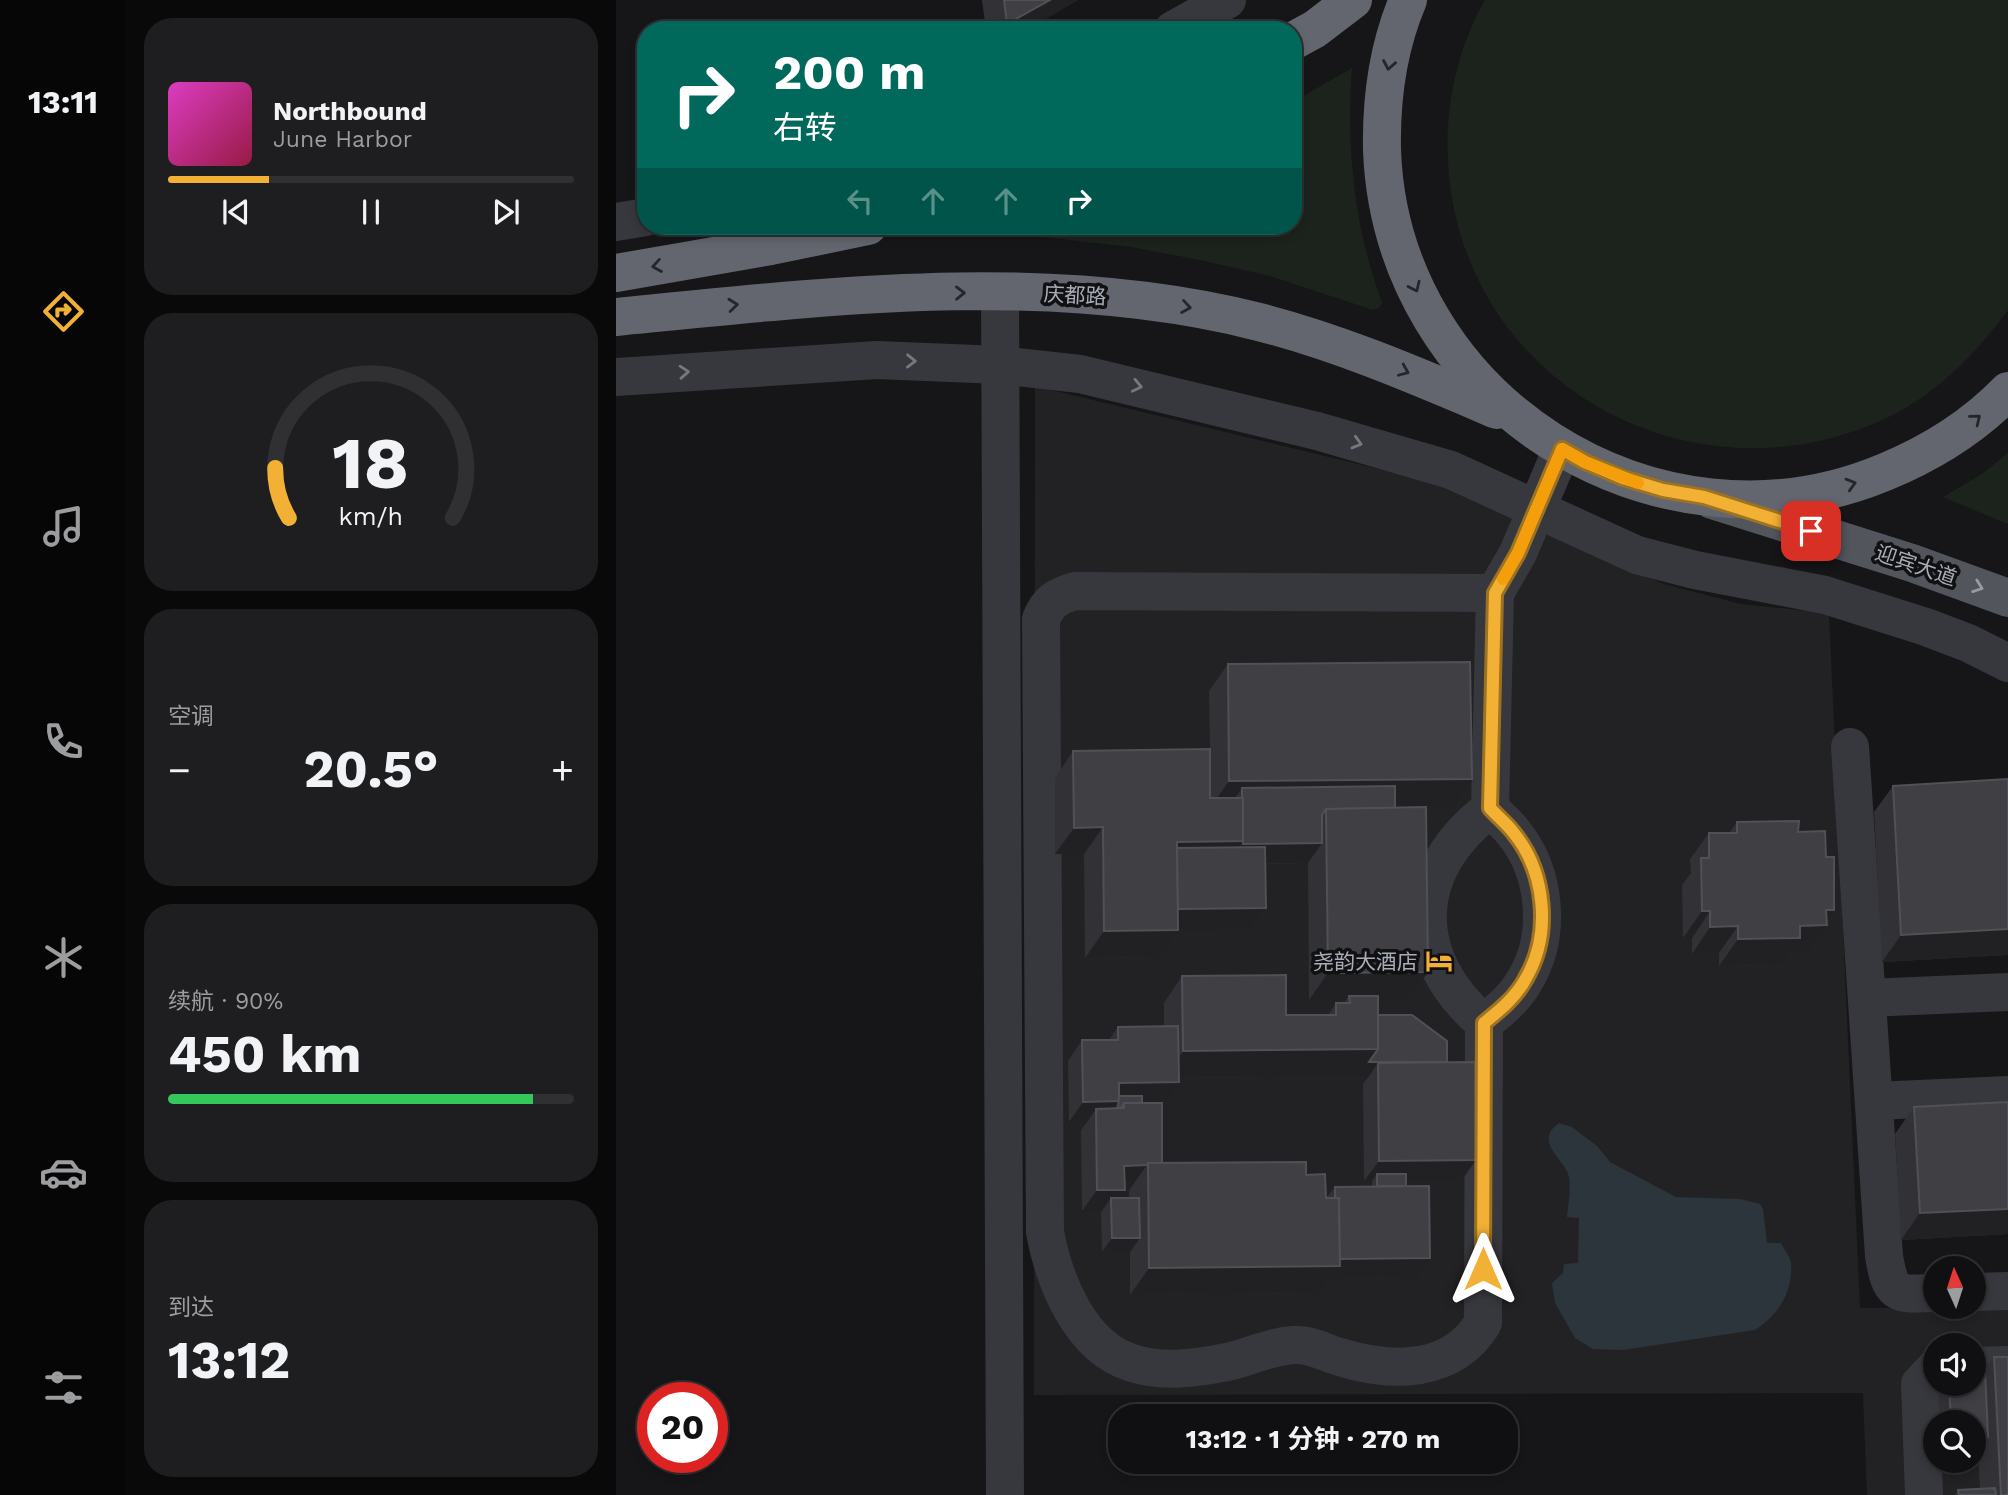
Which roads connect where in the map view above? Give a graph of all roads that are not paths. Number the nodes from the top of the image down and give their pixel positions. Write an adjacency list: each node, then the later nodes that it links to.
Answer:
1 (1227, 0): 4 (street)
2 (1353, 0): 5 (highway)
3 (1408, 0): 15 (highway, one-way to 15)
4 (1189, 21)
5 (1302, 36)
6 (637, 219): 7 (street)
7 (616, 222)
8 (826, 235): 9 (highway, one-way to 9)
9 (616, 274)
10 (1000, 292): 11 (highway, 庆都路, one-way to 10); 12 (street); 15 (highway, 庆都路, one-way to 15)
11 (616, 317)
12 (1000, 365): 13 (street, one-way to 12); 18 (street, one-way to 18); 35 (street)
13 (616, 377)
14 (2008, 391): 17 (highway, one-way to 14)
15 (1516, 418): 16 (highway)
16 (1562, 449): 17 (highway); 18 (street)
17 (1704, 497): 20 (main road, 迎宾大道, one-way to 20)
18 (1536, 509): 19 (street); 21 (street)
19 (1495, 593): 23 (street); 26 (street)
20 (2008, 598)
21 (2008, 663)
22 (1850, 747): 25 (street)
23 (1490, 808): 26 (street); 26 (street)
24 (2008, 992): 25 (street)
25 (1867, 998): 28 (street)
26 (1484, 1023)
27 (2008, 1095): 28 (street)
28 (1874, 1101): 31 (street)
29 (2008, 1291): 30 (street)
30 (1986, 1292)
31 (1923, 1293)
32 (2008, 1365): 33 (street)
33 (1986, 1366)
34 (1923, 1381): 36 (street)
35 (1005, 1495)
36 (1924, 1495)

